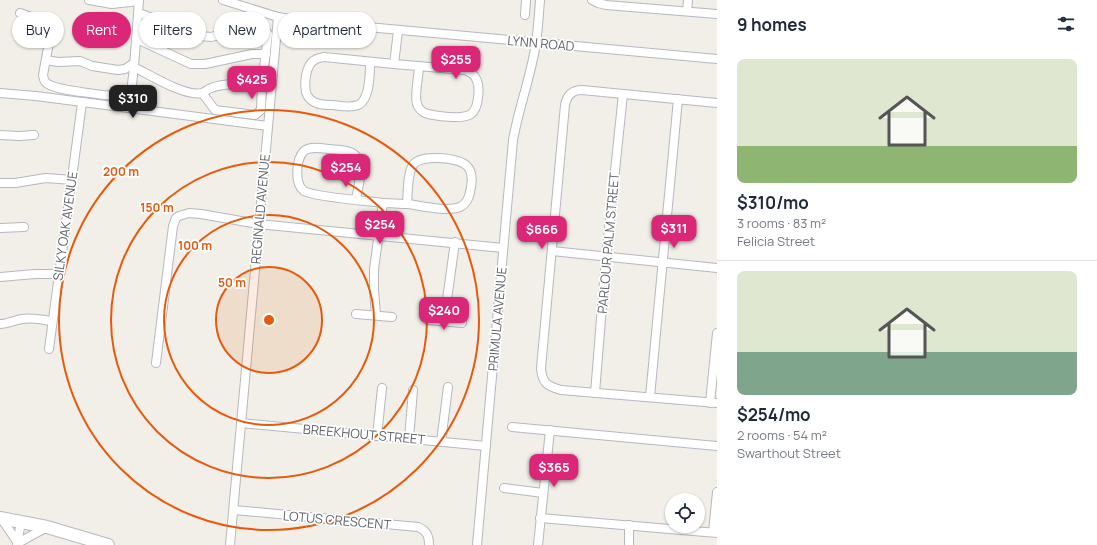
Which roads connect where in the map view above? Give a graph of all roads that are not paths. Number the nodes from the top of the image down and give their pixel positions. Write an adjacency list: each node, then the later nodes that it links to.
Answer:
1 (89, 0): 2 (street)
2 (139, 0): 9 (street)
3 (223, 0): 13 (street, LYNN ROAD)
4 (526, 0): 12 (street)
5 (540, 0): 18 (street, PRIMULA AVENUE)
6 (592, 0): 8 (street)
7 (688, 0): 8 (street)
8 (687, 11): 11 (street)
9 (139, 12)
10 (139, 13): 17 (street)
11 (717, 14)
12 (525, 15)
13 (278, 17): 34 (street, REGINALD AVENUE)
14 (376, 29): 15 (street, LYNN ROAD)
15 (398, 31): 18 (street, LYNN ROAD); 24 (street)
16 (206, 37): 20 (street)
17 (136, 39): 20 (street); 25 (street)
18 (536, 42): 21 (street, LYNN ROAD); 47 (street, PRIMULA AVENUE)
19 (48, 48): 22 (street)
20 (266, 54): 27 (street)
21 (717, 59)
22 (46, 60): 25 (street); 25 (street)
23 (370, 62): 23 (street); 24 (street)
24 (394, 64): 26 (street)
25 (134, 65): 28 (street)
26 (420, 66): 26 (street)
27 (262, 85): 28 (street); 28 (street)
28 (202, 93)
29 (0, 94): 32 (street)
30 (623, 94): 31 (street); 48 (street); 49 (street, PARLOUR PALM STREET)
31 (678, 99): 33 (street); 50 (street)
32 (82, 102): 34 (street); 37 (street, SILKY OAK AVENUE)
33 (717, 103)
34 (268, 126): 42 (street, REGINALD AVENUE)
35 (0, 135): 36 (street)
36 (34, 135)
37 (72, 180): 38 (street); 52 (street, SILKY OAK AVENUE)
38 (0, 183)
39 (356, 199): 39 (street); 40 (street)
40 (383, 203): 41 (street); 45 (street)
41 (407, 204): 41 (street)
42 (258, 224): 45 (street); 64 (street); 71 (street, REGINALD AVENUE)
43 (24, 227): 44 (street)
44 (0, 228)
45 (379, 235): 46 (street); 55 (street)
46 (455, 242): 47 (street); 59 (street)
47 (503, 248): 77 (street, PRIMULA AVENUE)
48 (552, 251): 49 (street); 68 (street)
49 (606, 257): 50 (street); 68 (street, PARLOUR PALM STREET)
50 (663, 262): 51 (street); 69 (street)
51 (717, 268)
52 (59, 274): 53 (street); 58 (street, SILKY OAK AVENUE)
53 (0, 277)
54 (356, 314): 55 (street)
55 (376, 315): 56 (street)
56 (392, 317)
57 (428, 320): 59 (street)
58 (52, 321): 61 (street); 63 (street, SILKY OAK AVENUE)
59 (444, 321): 60 (street)
60 (462, 323)
61 (0, 324)
62 (717, 333): 70 (street)
63 (49, 349)
64 (156, 363)
65 (448, 387): 76 (street)
66 (382, 388): 74 (street)
67 (413, 390): 75 (street)
68 (595, 393): 69 (street)
69 (650, 397): 70 (street)
70 (714, 403)
71 (241, 423): 74 (street, BREEKHOUT STREET); 82 (street, REGINALD AVENUE)
72 (512, 427): 73 (street)
73 (550, 430): 78 (street); 80 (street)
74 (377, 436): 75 (street, BREEKHOUT STREET)
75 (409, 439): 76 (street, BREEKHOUT STREET)
76 (441, 442): 77 (street, BREEKHOUT STREET)
77 (486, 446): 93 (street, PRIMULA AVENUE)
78 (717, 446)
79 (504, 488): 80 (street)
80 (543, 492): 84 (street)
81 (717, 492): 88 (street)
82 (234, 510): 91 (street, REGINALD AVENUE); 92 (street, LOTUS CRESCENT)
83 (1, 518): 85 (street); 89 (street)
84 (540, 518): 86 (street); 94 (street)
85 (22, 522): 87 (street); 89 (street)
86 (629, 525): 88 (street); 95 (street)
87 (47, 527): 89 (street); 90 (street)
88 (715, 533)
89 (17, 544)
90 (108, 545)
91 (230, 545)
92 (429, 545)
93 (477, 545)
94 (538, 545)
95 (629, 545)

